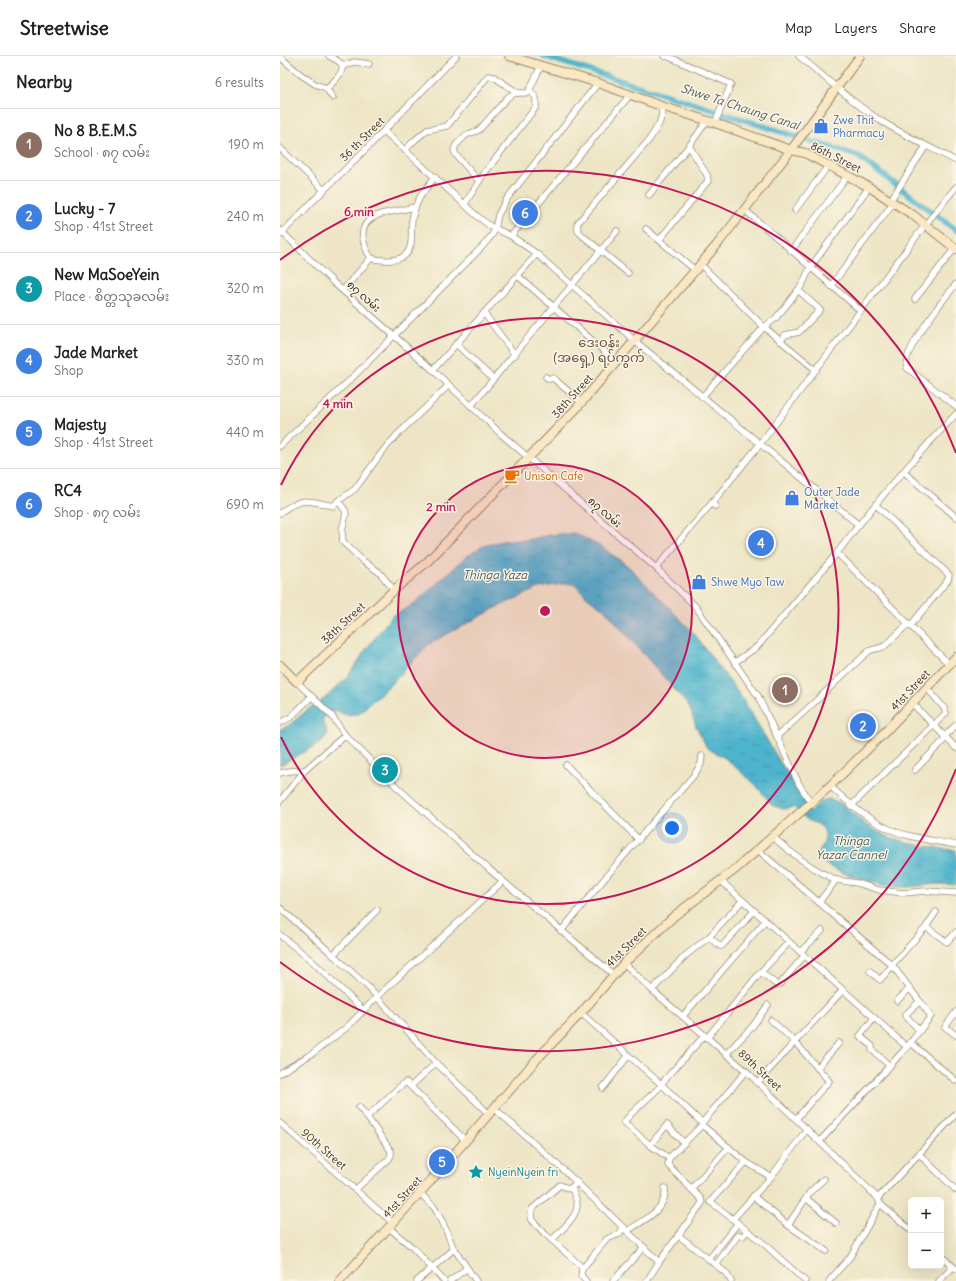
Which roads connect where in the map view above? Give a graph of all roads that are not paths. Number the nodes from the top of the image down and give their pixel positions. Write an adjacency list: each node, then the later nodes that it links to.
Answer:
1 (328, 56): 10 (street)
2 (456, 56): 21 (street, 36 th Street)
3 (509, 56): 8 (main road, 86th Street)
4 (668, 56): 20 (street)
5 (799, 56): 13 (street)
6 (860, 56): 13 (main road, 38th Street)
7 (280, 57): 14 (street)
8 (526, 58): 11 (main road, 86th Street)
9 (369, 64): 10 (street)
10 (343, 66): 14 (street)
11 (541, 66): 12 (main road, 86th Street); 15 (street)
12 (598, 83): 17 (main road, 86th Street); 42 (street)
13 (837, 87): 23 (street); 26 (main road, 38th Street)
14 (326, 88): 18 (street)
15 (530, 90): 16 (street); 31 (street)
16 (518, 93): 25 (street); 31 (street)
17 (630, 95): 19 (main road, 86th Street); 46 (street)
18 (333, 98)
19 (661, 106): 20 (main road, 86th Street); 49 (street)
20 (713, 120): 22 (street); 26 (main road, 86th Street)
21 (384, 131): 25 (street); 34 (street, 36 th Street)
22 (689, 146): 35 (street); 47 (street)
23 (926, 146): 27 (street); 36 (street)
24 (280, 148): 34 (street)
25 (406, 150): 30 (street)
26 (791, 150): 28 (main road, 86th Street); 39 (main road, 38th Street)
27 (956, 161)
28 (828, 166): 29 (main road, 86th Street); 40 (street)
29 (848, 175): 32 (main road, 86th Street); 50 (street)
30 (435, 177): 37 (street); 38 (street)
31 (479, 181): 37 (street)
32 (869, 187): 36 (main road, 86th Street); 54 (street)
33 (956, 187): 41 (street)
34 (324, 190): 45 (street, 36 th Street)
35 (649, 195)
36 (892, 202): 41 (main road, 86th Street); 59 (street)
37 (465, 204): 42 (street)
38 (415, 207): 52 (street); 52 (street)
39 (745, 210): 50 (street); 53 (main road, 38th Street)
40 (795, 210)
41 (926, 224): 48 (main road, 86th Street); 64 (street)
42 (495, 229): 46 (street); 67 (street)
43 (646, 229): 47 (street)
44 (617, 231): 49 (street)
45 (281, 232): 60 (street, ၈၇ လမ်း)
46 (511, 236): 51 (street)
47 (659, 240): 53 (street)
48 (955, 249): 62 (street)
49 (601, 251): 55 (street); 58 (street)
50 (791, 251): 54 (street)
51 (537, 254): 56 (street); 58 (street)
52 (371, 258): 60 (street)
53 (697, 267): 66 (street); 68 (main road, 38th Street)
54 (810, 268): 59 (street); 61 (street)
55 (628, 273)
56 (518, 276): 63 (street); 65 (street)
57 (956, 284): 81 (street)
58 (572, 286): 63 (street); 68 (street)
59 (831, 286): 64 (street)
60 (343, 290): 67 (street, ၈၇ လမ်း)
61 (798, 290): 66 (street); 69 (street)
62 (915, 299)
63 (554, 307): 71 (street); 72 (street)
64 (861, 311): 74 (street)
65 (484, 313): 70 (street); 71 (street)
66 (764, 327): 69 (street); 78 (street)
67 (393, 335): 73 (street, ၈၇ လမ်း); 84 (street)
68 (635, 341): 72 (main road, 38th Street); 78 (street)
69 (780, 341): 74 (street)
70 (456, 344): 73 (street); 76 (street)
71 (515, 355): 76 (street)
72 (617, 362): 79 (main road, 38th Street)
73 (433, 370): 77 (street, ၈၇ လမ်း)
74 (816, 370): 83 (street)
75 (546, 377): 79 (street)
76 (493, 379): 80 (street)
77 (449, 385): 80 (street, ၈၇ လမ်း); 87 (street)
78 (702, 397): 83 (street)
79 (582, 403): 85 (main road, 38th Street)
80 (471, 406): 85 (street, ၈၇ လမ်း)
81 (956, 406)
82 (956, 414): 86 (street)
83 (760, 444): 91 (street); 93 (street)
84 (280, 446)
85 (528, 457): 93 (street, ၈၇ လမ်း); 94 (main road, 38th Street)
86 (904, 472): 88 (street); 90 (street)
87 (338, 501): 89 (street); 94 (street)
88 (876, 505): 91 (street); 95 (street)
89 (280, 513)
90 (956, 517)
91 (858, 525): 92 (street)
92 (837, 553): 95 (street); 97 (street)
93 (656, 568): 97 (street, ၈၇ လမ်း)
94 (394, 590): 100 (main road, 38th Street)
95 (909, 625): 98 (street); 108 (street)
96 (956, 657): 98 (main road, 41st Street)
97 (735, 662): 108 (street, ၈၇ လမ်း)
98 (949, 664): 101 (main road, 41st Street)
99 (280, 665): 100 (main road)
100 (297, 682): 102 (street)
101 (927, 688): 103 (main road, 41st Street); 106 (street)
102 (314, 699): 104 (street); 107 (street)
103 (912, 703): 106 (street); 116 (main road, 41st Street)
104 (280, 723)
105 (956, 725): 109 (street)
106 (934, 726): 109 (street); 119 (street)
107 (345, 735): 113 (street); 125 (street)
108 (777, 736): 118 (street, ၈၇ လမ်း)
109 (945, 737): 110 (street); 114 (street)
110 (956, 748)
111 (702, 756): 121 (street)
112 (566, 765): 121 (street)
113 (305, 770): 115 (street); 117 (street)
114 (915, 770)
115 (280, 774)
116 (830, 786): 118 (main road, 41st Street); 119 (street)
117 (280, 801)
118 (810, 803): 120 (main road, 41st Street)
119 (851, 806): 122 (street)
120 (773, 836): 123 (main road, 41st Street); 124 (street)
121 (639, 840): 136 (street)
122 (956, 845)
123 (758, 850): 126 (main road, 41st Street); 129 (street)
124 (836, 880): 127 (street); 129 (street)
125 (503, 881): 136 (street); 152 (street)
126 (721, 882): 128 (street); 144 (main road, 41st Street)
127 (956, 893)
128 (742, 901): 132 (street); 140 (street)
129 (819, 902): 145 (street)
130 (280, 908): 142 (street)
131 (377, 910): 142 (street)
132 (754, 911): 134 (street); 140 (street)
133 (936, 912): 135 (street)
134 (765, 921): 141 (street); 159 (street)
135 (926, 927): 139 (street); 145 (street)
136 (561, 931): 148 (street)
137 (822, 931): 143 (street)
138 (280, 934): 156 (street)
139 (955, 936)
140 (709, 937): 150 (street)
141 (789, 942): 143 (street); 147 (street)
142 (333, 954): 152 (street)
143 (802, 954): 147 (street); 151 (street)
144 (624, 963): 148 (main road, 41st Street); 150 (street, 89th Street)
145 (892, 965): 146 (street); 149 (street)
146 (870, 971)
147 (761, 972): 164 (street)
148 (614, 975): 158 (main road, 41st Street)
149 (910, 988): 153 (street); 154 (street)
150 (652, 990): 159 (street, 89th Street)
151 (842, 990): 160 (street); 165 (street)
152 (377, 997): 156 (street); 170 (street)
153 (897, 1001)
154 (920, 1001): 162 (street); 162 (street)
155 (768, 1004): 168 (street)
156 (364, 1011): 174 (street)
157 (956, 1012): 163 (street)
158 (581, 1013): 169 (street); 181 (main road, 41st Street)
159 (683, 1016): 164 (street, 89th Street)
160 (874, 1018): 167 (street); 171 (street)
161 (771, 1020): 165 (street)
162 (920, 1031): 167 (street)
163 (956, 1035)
164 (705, 1037): 168 (street, 89th Street); 177 (street)
165 (795, 1042): 172 (street); 176 (street)
166 (839, 1043): 172 (street)
167 (909, 1045): 171 (street); 175 (street)
168 (726, 1054): 173 (street, 89th Street)
169 (628, 1056): 177 (street); 179 (street)
170 (436, 1063): 178 (street); 181 (street)
171 (890, 1066): 189 (street)
172 (817, 1068): 184 (street)
173 (746, 1071): 176 (street, 89th Street); 186 (street)
174 (280, 1073)
175 (956, 1081)
176 (757, 1083): 184 (street, 89th Street)
177 (661, 1085): 186 (street); 191 (street)
178 (411, 1086): 182 (street); 188 (street)
179 (603, 1088)
180 (359, 1107): 182 (street)
181 (491, 1111): 188 (main road, 41st Street); 198 (street)
182 (367, 1116): 201 (street)
183 (955, 1117): 193 (street)
184 (796, 1119): 187 (street, 89th Street)
185 (280, 1123): 201 (street, 90th Street)
186 (702, 1124): 190 (street); 192 (street)
187 (807, 1129): 189 (street, 89th Street); 196 (street)
188 (465, 1140): 204 (main road, 41st Street)
189 (820, 1141): 206 (street, 89th Street)
190 (684, 1143): 191 (street); 194 (street)
191 (650, 1145): 194 (street)
192 (729, 1147): 195 (street); 202 (street)
193 (919, 1154): 203 (street); 206 (street)
194 (669, 1158): 202 (street)
195 (746, 1162): 196 (street); 209 (street)
196 (771, 1177): 205 (street)
197 (824, 1179): 207 (street)
198 (577, 1182): 199 (street); 216 (street)
199 (572, 1187): 219 (street); 219 (street)
200 (665, 1188): 216 (street)
201 (356, 1189): 214 (street, 90th Street)
202 (691, 1189): 208 (street)
203 (956, 1190)
204 (420, 1193): 214 (main road, 41st Street); 221 (street)
205 (753, 1196): 211 (street); 213 (street)
206 (878, 1198): 210 (street)
207 (806, 1199): 212 (street); 213 (street)
208 (702, 1200): 209 (street); 218 (street)
209 (710, 1202): 211 (street)
210 (880, 1204): 215 (street); 242 (street)
211 (736, 1221): 217 (street); 223 (street)
212 (836, 1223)
213 (788, 1225): 222 (street)
214 (391, 1226): 227 (street, 90th Street); 232 (main road, 41st Street)
215 (908, 1227)
216 (626, 1229): 220 (street); 229 (street)
217 (748, 1231): 226 (street); 241 (street)
218 (678, 1235): 223 (street); 225 (street)
219 (552, 1240): 229 (street)
220 (644, 1248): 225 (street); 238 (street)
221 (454, 1249): 227 (street); 228 (street)
222 (826, 1251)
223 (708, 1259): 226 (street)
224 (944, 1259): 230 (street)
225 (659, 1262): 239 (street)
226 (716, 1265): 231 (street)
227 (432, 1268): 233 (street); 234 (street, 90th Street)
228 (467, 1268): 235 (street); 236 (street)
229 (583, 1268): 237 (street)
230 (955, 1268): 243 (street)
231 (726, 1278): 240 (street)
232 (340, 1281)
233 (417, 1281)
234 (444, 1281)
235 (450, 1281)
236 (476, 1281)
237 (586, 1281)
238 (613, 1281)
239 (647, 1281)
240 (731, 1281)
241 (805, 1281)
242 (829, 1281)
243 (939, 1281)

